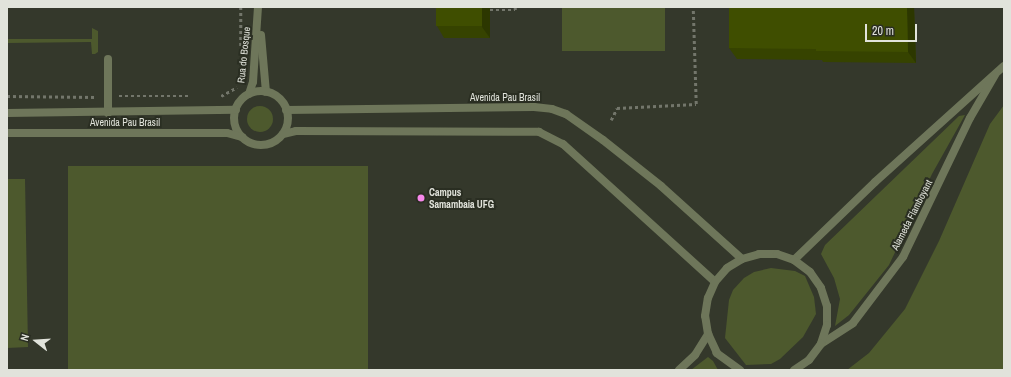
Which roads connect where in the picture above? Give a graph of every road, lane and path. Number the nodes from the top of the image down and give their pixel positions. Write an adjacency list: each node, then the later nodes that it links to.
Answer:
1 (241, 7): 7 (path)
2 (258, 7): 6 (street, Rua do Bosque)
3 (515, 7): 5 (path)
4 (693, 7): 23 (path)
5 (490, 10)
6 (258, 17): 12 (street, Rua do Bosque); 13 (street, Rua do Bosque)
7 (241, 51)
8 (108, 59): 22 (street)
9 (1004, 66): 10 (street, Alameda Flamboyant)
10 (995, 75): 28 (street, Alameda Flamboyant); 31 (street, Alameda Flamboyant)
11 (240, 83): 17 (path)
12 (266, 92): 13 (street); 20 (street)
13 (249, 94): 19 (street)
14 (7, 96): 18 (path)
15 (117, 96): 16 (path)
16 (193, 96)
17 (215, 96)
18 (103, 97)
19 (236, 110): 22 (street, Avenida Pau Brasil); 26 (street)
20 (286, 110): 25 (street); 27 (street, Avenida Pau Brasil)
21 (7, 113): 22 (street, Avenida Pau Brasil)
22 (108, 113)
23 (611, 120)
24 (7, 133): 26 (street, Avenida Pau Brasil)
25 (283, 134): 26 (street); 29 (street)
26 (242, 137)
27 (742, 259): 28 (street); 29 (street)
28 (794, 260): 31 (street)
29 (715, 282): 30 (street)
30 (708, 334): 32 (street); 33 (street)
31 (821, 344): 34 (street)
32 (679, 370)
33 (740, 370)
34 (794, 370)

